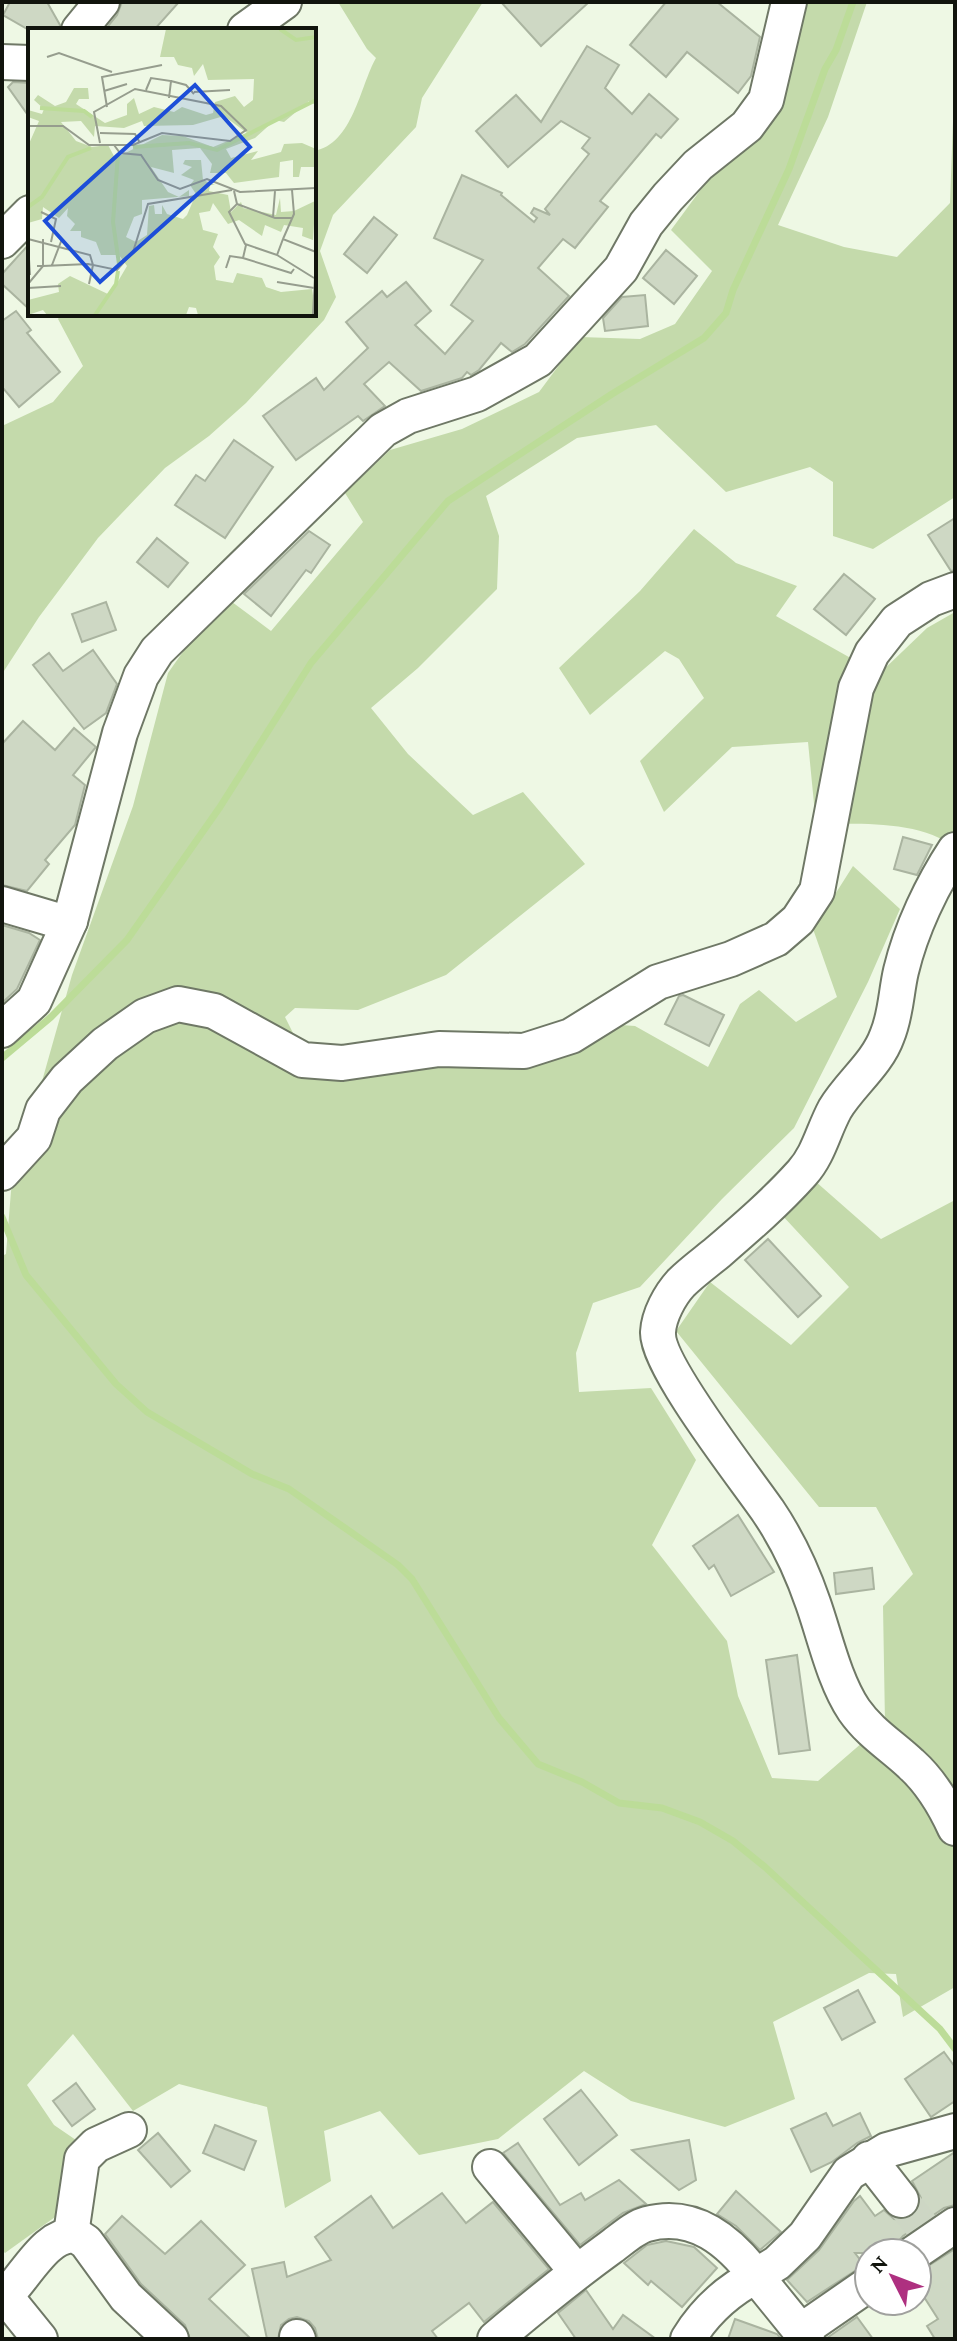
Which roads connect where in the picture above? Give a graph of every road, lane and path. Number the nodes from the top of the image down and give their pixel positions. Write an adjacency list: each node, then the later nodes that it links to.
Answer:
1 (102, 2): 4 (street)
2 (284, 2): 5 (street)
3 (789, 2): 13 (street)
4 (81, 28)
5 (248, 28)
6 (2, 62): 7 (street)
7 (28, 63)
8 (28, 215): 9 (street)
9 (2, 241)
10 (955, 590): 15 (street)
11 (955, 850): 16 (street)
12 (2, 904): 13 (street)
13 (70, 921): 14 (street)
14 (2, 1030)
15 (4, 1172)
16 (955, 1828)
17 (129, 2130): 22 (street)
18 (955, 2131): 19 (street)
19 (869, 2159): 21 (street); 24 (street)
20 (490, 2167): 23 (street)
21 (901, 2200)
22 (71, 2234): 26 (street); 29 (street)
23 (577, 2272): 24 (street); 30 (street)
24 (756, 2276): 27 (street); 31 (street)
25 (853, 2297): 27 (street)
26 (4, 2298): 28 (street)
27 (804, 2335)
28 (40, 2339)
29 (171, 2339)
30 (495, 2339)
31 (688, 2339)

